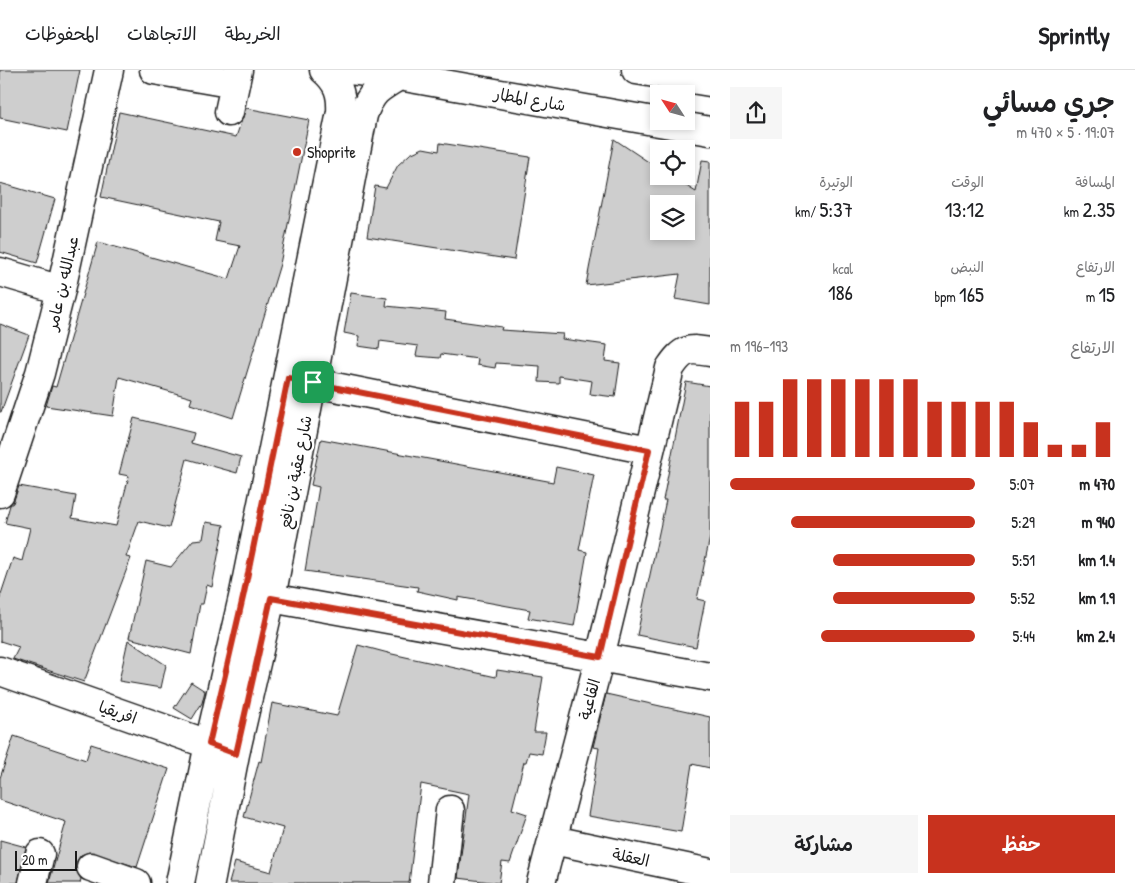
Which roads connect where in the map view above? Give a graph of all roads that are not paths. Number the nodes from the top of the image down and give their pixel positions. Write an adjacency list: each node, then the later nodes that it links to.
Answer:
1 (109, 70): 12 (main road, عبدالله بن عامر)
2 (154, 70): 7 (main road)
3 (324, 70): 14 (main road, شارع عقبة بن نافع)
4 (350, 70): 6 (main road, شارع المطار)
5 (636, 70): 8 (main road)
6 (398, 76): 10 (main road, شارع المطار); 14 (main road, شارع عقبة بن نافع)
7 (236, 77): 9 (main road)
8 (710, 82)
9 (229, 112)
10 (710, 131)
11 (0, 272): 12 (main road)
12 (62, 290): 16 (main road, عبدالله بن عامر)
13 (710, 352): 15 (main road, القاعية)
14 (301, 380): 15 (main road); 18 (main road, شارع عقبة بن نافع); 19 (main road, شارع عقبة بن نافع)
15 (649, 450): 20 (main road, القاعية)
16 (6, 457): 17 (main road, عبدالله بن عامر)
17 (0, 493)
18 (244, 593): 19 (main road); 23 (main road, شارع عقبة بن نافع)
19 (271, 598): 20 (main road); 24 (main road, شارع عقبة بن نافع)
20 (600, 657): 22 (main road); 26 (main road, القاعية)
21 (0, 671): 23 (main road, افريقيا)
22 (710, 677)
23 (209, 744): 24 (main road, افريقيا); 32 (main road, شارع عقبة بن نافع)
24 (236, 754): 33 (main road, شارع عقبة بن نافع)
25 (450, 810): 34 (main road)
26 (552, 840): 29 (main road, العقلة); 35 (main road, القاعية)
27 (40, 854): 30 (main road)
28 (91, 867): 31 (main road)
29 (710, 873)
30 (33, 883)
31 (136, 883)
32 (180, 883)
33 (210, 883)
34 (442, 883)
35 (541, 883)

